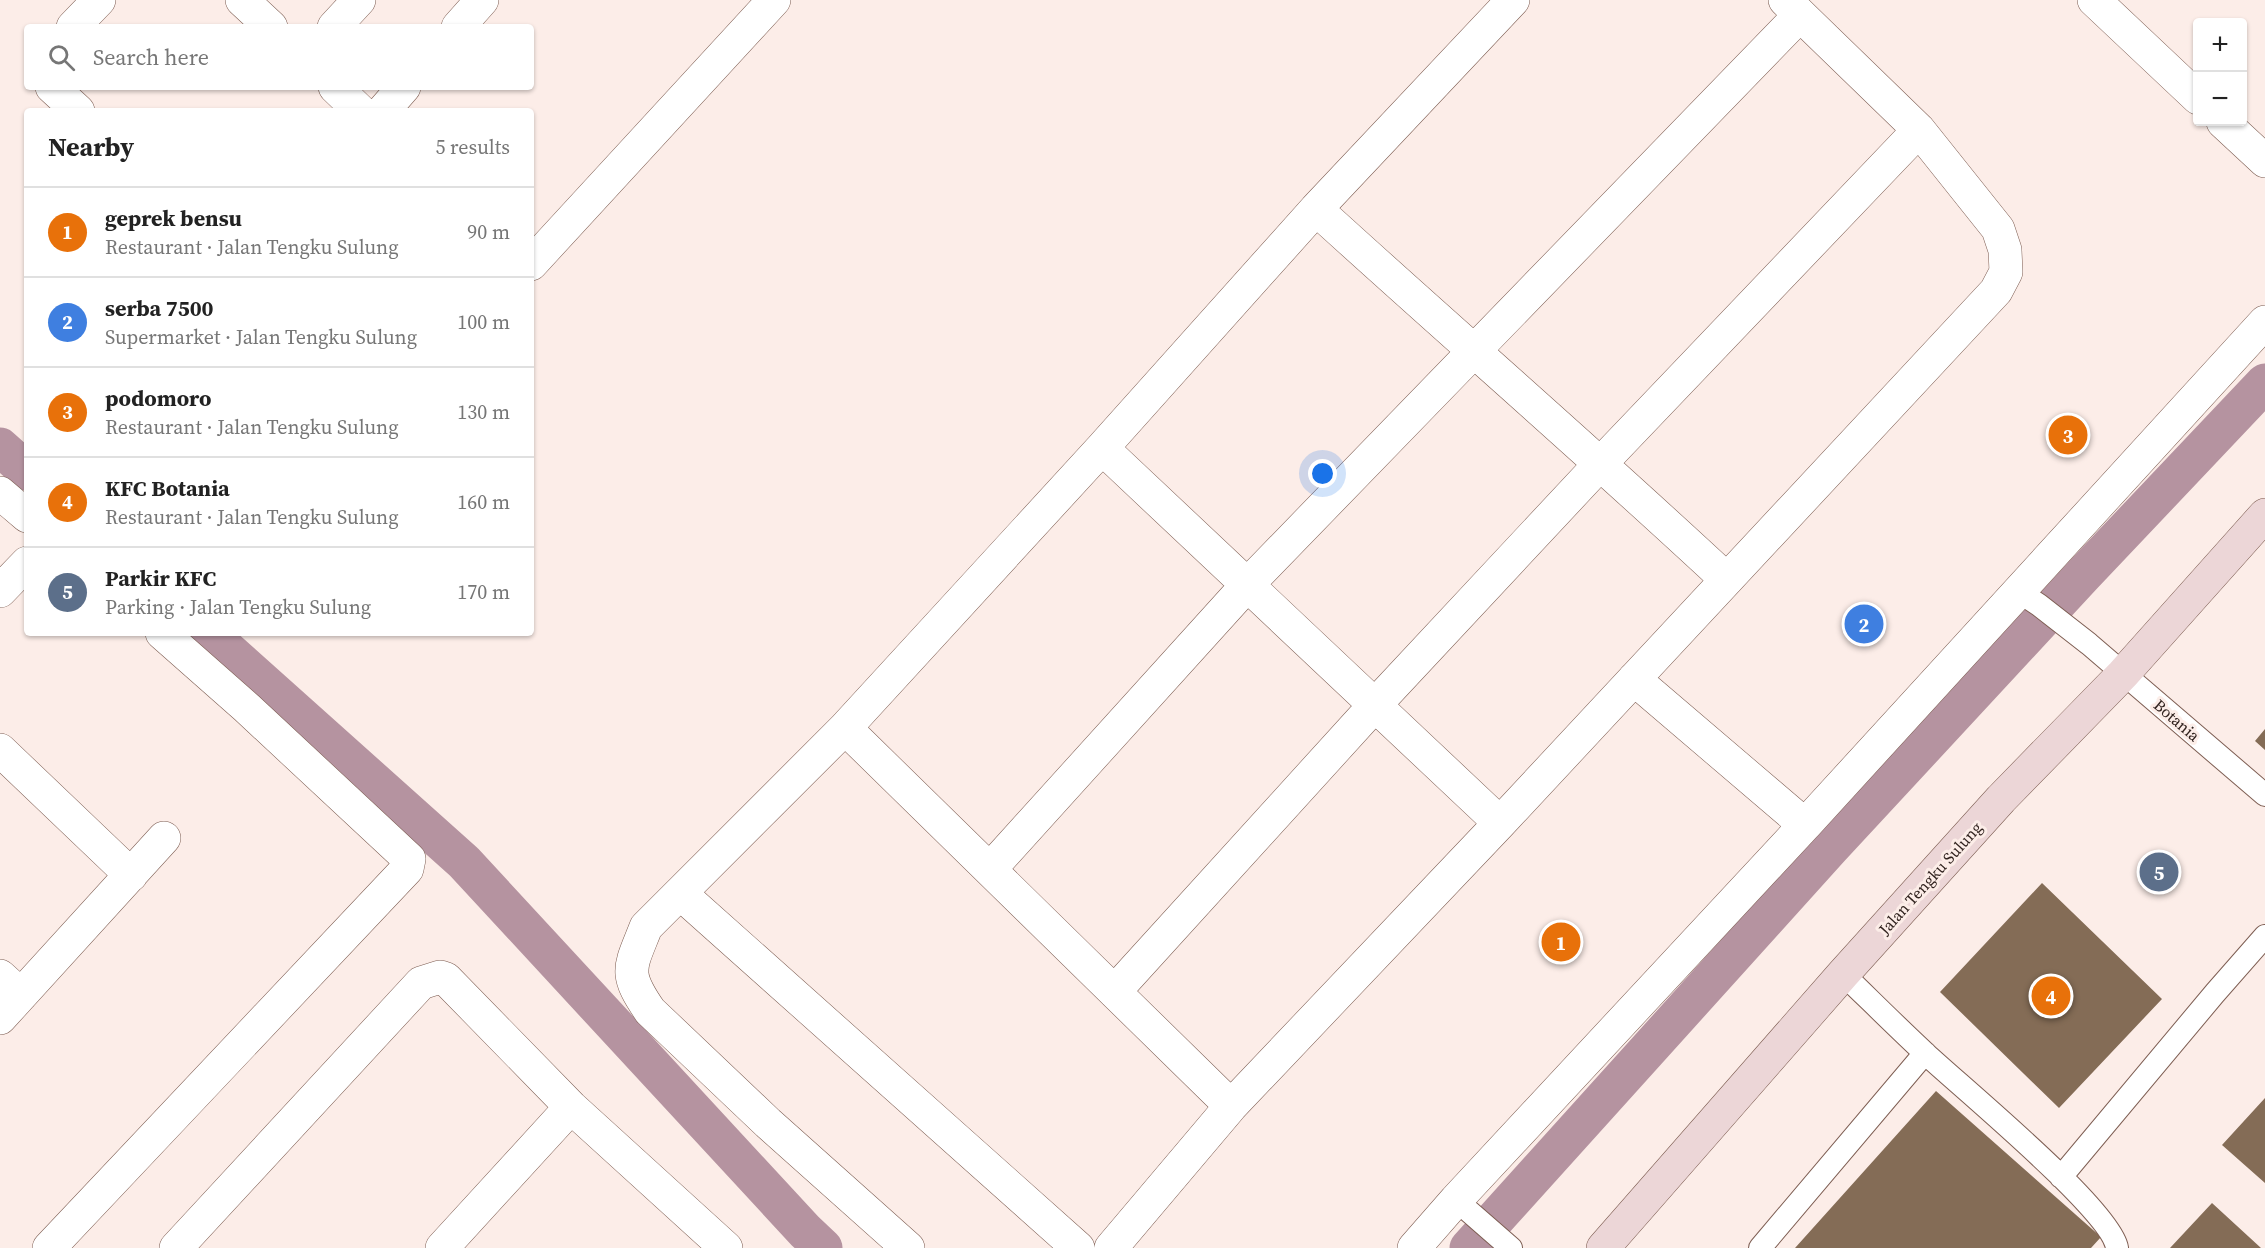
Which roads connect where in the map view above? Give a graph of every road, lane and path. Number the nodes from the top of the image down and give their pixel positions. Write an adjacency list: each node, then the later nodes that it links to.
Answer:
1 (99, 0): 9 (street)
2 (242, 0): 10 (street)
3 (359, 0): 11 (street)
4 (482, 0): 12 (street)
5 (1513, 0): 23 (street)
6 (2094, 0): 16 (street)
7 (760, 5): 24 (street)
8 (1792, 7): 21 (street); 26 (street)
9 (76, 24)
10 (268, 24)
11 (337, 24)
12 (461, 24)
13 (55, 90): 17 (street)
14 (338, 90): 18 (street)
15 (401, 90): 19 (street)
16 (2193, 93)
17 (75, 108)
18 (357, 108)
19 (385, 108)
20 (2227, 126): 22 (street)
21 (1919, 130): 28 (street); 33 (street)
22 (2265, 161)
23 (1316, 209): 26 (street); 27 (street)
24 (534, 261)
25 (2265, 322): 36 (street)
26 (1474, 353): 28 (street); 34 (street)
27 (1102, 448): 34 (street); 41 (street)
28 (1601, 463): 33 (street); 40 (street)
29 (0, 493): 30 (street)
30 (24, 513)
31 (2265, 515): 38 (street, Jalan Tengku Sulung)
32 (24, 566): 35 (street)
33 (1726, 579): 39 (street)
34 (1248, 584): 40 (street); 47 (street)
35 (0, 591)
36 (2028, 598): 38 (lane, Botania); 45 (street)
37 (165, 636): 60 (street)
38 (2123, 674): 43 (lane, Botania); 51 (street, Jalan Tengku Sulung)
39 (1634, 679): 44 (street); 45 (street)
40 (1374, 706): 44 (street); 52 (street)
41 (845, 728): 47 (street); 49 (street)
42 (0, 750): 48 (street)
43 (2265, 795)
44 (1500, 823): 55 (street)
45 (1805, 825): 58 (street)
46 (164, 838): 48 (street)
47 (991, 868): 52 (street)
48 (131, 875): 53 (street)
49 (680, 893): 63 (street); 64 (street)
50 (2265, 936): 57 (lane)
51 (1843, 974): 54 (lane); 68 (street, Jalan Tengku Sulung)
52 (1115, 991): 55 (street)
53 (7, 996)
54 (1925, 1053): 57 (lane); 69 (lane)
55 (1231, 1106): 65 (street)
56 (571, 1107): 59 (street); 61 (street); 62 (street)
57 (2061, 1177): 70 (lane)
58 (1464, 1207): 66 (street); 67 (lane)
59 (456, 1243)
60 (49, 1248)
61 (176, 1248)
62 (726, 1248)
63 (908, 1248)
64 (1078, 1248)
65 (1111, 1248)
66 (1414, 1248)
67 (1511, 1248)
68 (1603, 1248)
69 (1760, 1248)
70 (2116, 1248)

